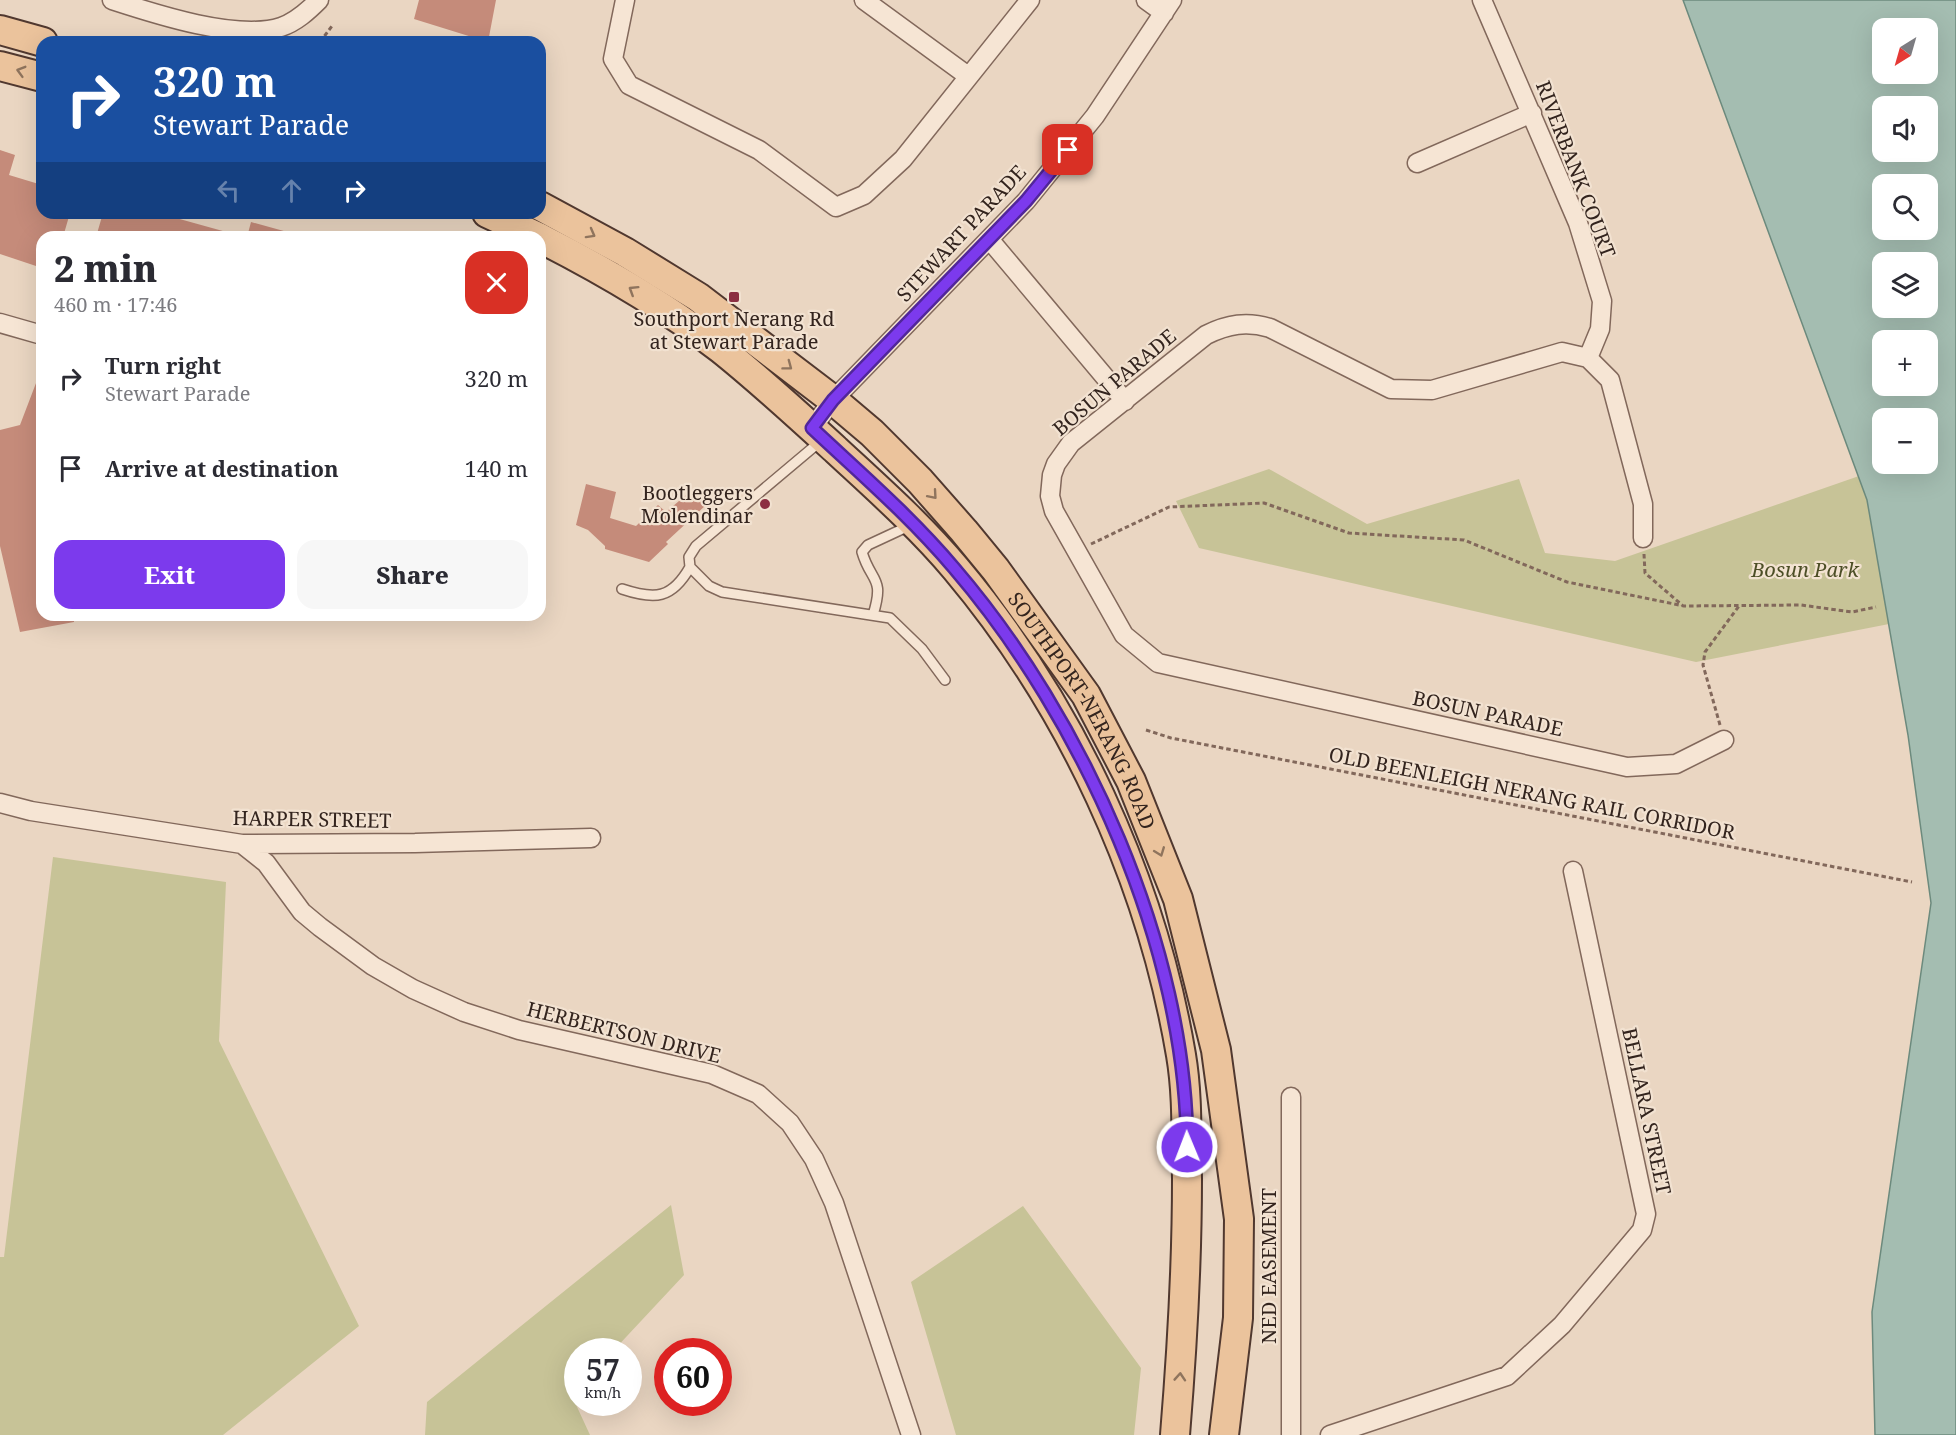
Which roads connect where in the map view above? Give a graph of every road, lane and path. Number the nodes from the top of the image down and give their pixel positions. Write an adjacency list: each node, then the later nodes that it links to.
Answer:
1 (112, 0): 2 (street)
2 (318, 0)
3 (625, 0): 15 (street)
4 (864, 0): 15 (street)
5 (1030, 0): 15 (street)
6 (1146, 0): 8 (street)
7 (1482, 0): 16 (street, RIVERBANK COURT)
8 (1168, 7): 21 (street, STEWART PARADE)
9 (332, 26): 11 (path)
10 (1, 30): 12 (main road)
11 (324, 36)
12 (36, 40)
13 (0, 66): 14 (main road, one-way to 13)
14 (36, 75)
15 (968, 76)
16 (1532, 113): 17 (street); 25 (street, RIVERBANK COURT)
17 (1417, 163)
18 (546, 209): 26 (main road, SOUTHPORT-NERANG ROAD, one-way to 26)
19 (499, 219): 20 (main road, SOUTHPORT-NERANG ROAD)
20 (524, 231)
21 (989, 239): 26 (street, STEWART PARADE); 27 (street)
22 (546, 242): 28 (main road, SOUTHPORT-NERANG ROAD, one-way to 22)
23 (0, 323): 24 (street)
24 (36, 333)
25 (1588, 358): 27 (street, BOSUN PARADE); 30 (street)
26 (833, 400): 28 (street, STEWART PARADE); 49 (main road, SOUTHPORT-NERANG ROAD, one-way to 49)
27 (1125, 401): 31 (street, BOSUN PARADE)
28 (818, 433): 29 (main road, SOUTHPORT-NERANG ROAD); 32 (lane)
29 (913, 524): 37 (lane); 48 (main road, SOUTHPORT-NERANG ROAD, one-way to 29)
30 (1643, 538): 34 (path)
31 (1076, 551): 34 (path); 40 (street, BOSUN PARADE)
32 (690, 567): 33 (lane); 37 (lane)
33 (622, 589)
34 (1684, 606): 35 (path)
35 (1739, 606): 36 (path); 40 (path)
36 (1876, 607)
37 (873, 615): 38 (lane)
38 (945, 680)
39 (1146, 730): 45 (path, OLD BEENLEIGH NERANG RAIL CORRIDOR)
40 (1724, 740)
41 (0, 803): 43 (street, HARPER STREET)
42 (591, 838): 43 (street, HARPER STREET)
43 (242, 844): 47 (street, HERBERTSON DRIVE)
44 (1573, 871): 51 (street, BELLARA STREET)
45 (1912, 882)
46 (1291, 1097): 50 (street, NED EASEMENT)
47 (911, 1435)
48 (1175, 1435)
49 (1224, 1435)
50 (1291, 1435)
51 (1330, 1435)

